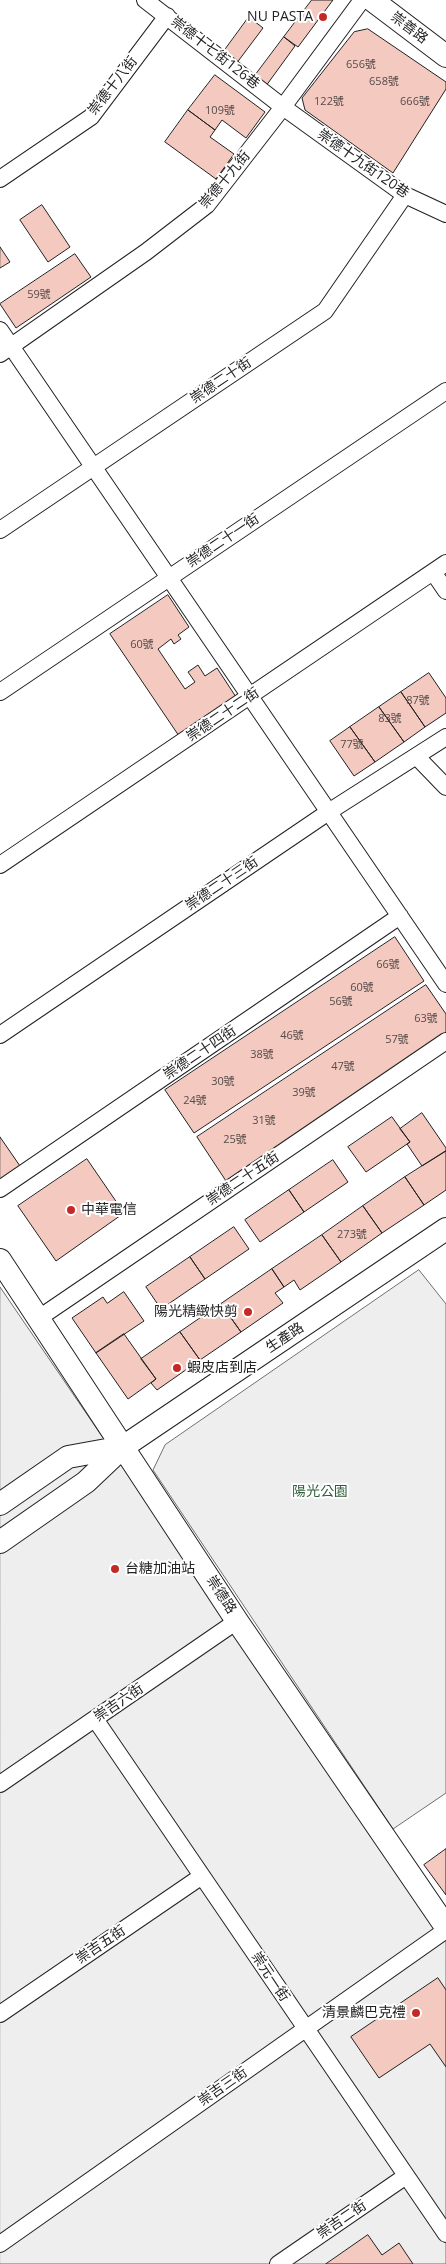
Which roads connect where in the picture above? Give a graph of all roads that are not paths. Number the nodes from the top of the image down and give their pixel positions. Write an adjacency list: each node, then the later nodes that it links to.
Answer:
1 (145, 0): 4 (street, 崇德十七街126巷)
2 (362, 0): 6 (street, 崇德十九街)
3 (372, 0): 5 (street, 崇善路)
4 (166, 16): 6 (street, 崇德十七街126巷); 7 (street, 崇德十八街)
5 (446, 56)
6 (283, 107): 8 (street, 崇德十九街120巷); 11 (street, 崇德十九街)
7 (0, 179)
8 (405, 195): 9 (street, 崇德十九街120巷); 13 (street, 崇德二十街)
9 (446, 214)
10 (0, 330): 11 (street)
11 (6, 350): 13 (street)
12 (446, 392): 16 (street, 崇德二十一街)
13 (93, 469): 14 (street, 崇德二十街); 16 (street)
14 (0, 530)
15 (440, 568): 17 (street); 19 (street, 崇德二十二街)
16 (168, 578): 18 (street, 崇德二十一街); 19 (street)
17 (446, 591)
18 (0, 692)
19 (250, 697): 23 (street); 24 (street, 崇德二十二街)
20 (446, 737): 21 (street, 崇德二十三街)
21 (417, 757): 22 (street); 23 (street, 崇德二十三街)
22 (446, 787)
23 (330, 811): 25 (street); 27 (street, 崇德二十三街)
24 (0, 865)
25 (400, 916): 26 (street); 29 (street, 崇德二十四街)
26 (446, 984)
27 (0, 1035)
28 (446, 1041): 32 (street, 崇德二十五街)
29 (0, 1189)
30 (446, 1229): 33 (street, 生產路)
31 (0, 1260): 32 (street, 崇德路)
32 (39, 1318): 33 (street, 崇德路)
33 (124, 1447): 34 (street, 生產路); 35 (street, 生產路); 36 (street, 崇德路)
34 (0, 1504)
35 (0, 1542)
36 (238, 1621): 37 (street, 崇吉六街); 40 (street, 崇德路)
37 (95, 1719): 38 (street, 崇吉六街); 39 (street, 崇元一街)
38 (0, 1784)
39 (202, 1876): 41 (street, 崇吉五街); 42 (street, 崇元一街)
40 (446, 1929): 42 (street, 崇吉三街)
41 (0, 2014)
42 (305, 2029): 43 (street, 崇元一街); 45 (street, 崇吉三街)
43 (406, 2176): 44 (street, 崇元一街); 46 (street, 崇吉二街)
44 (446, 2234)
45 (0, 2244)
46 (278, 2264)

